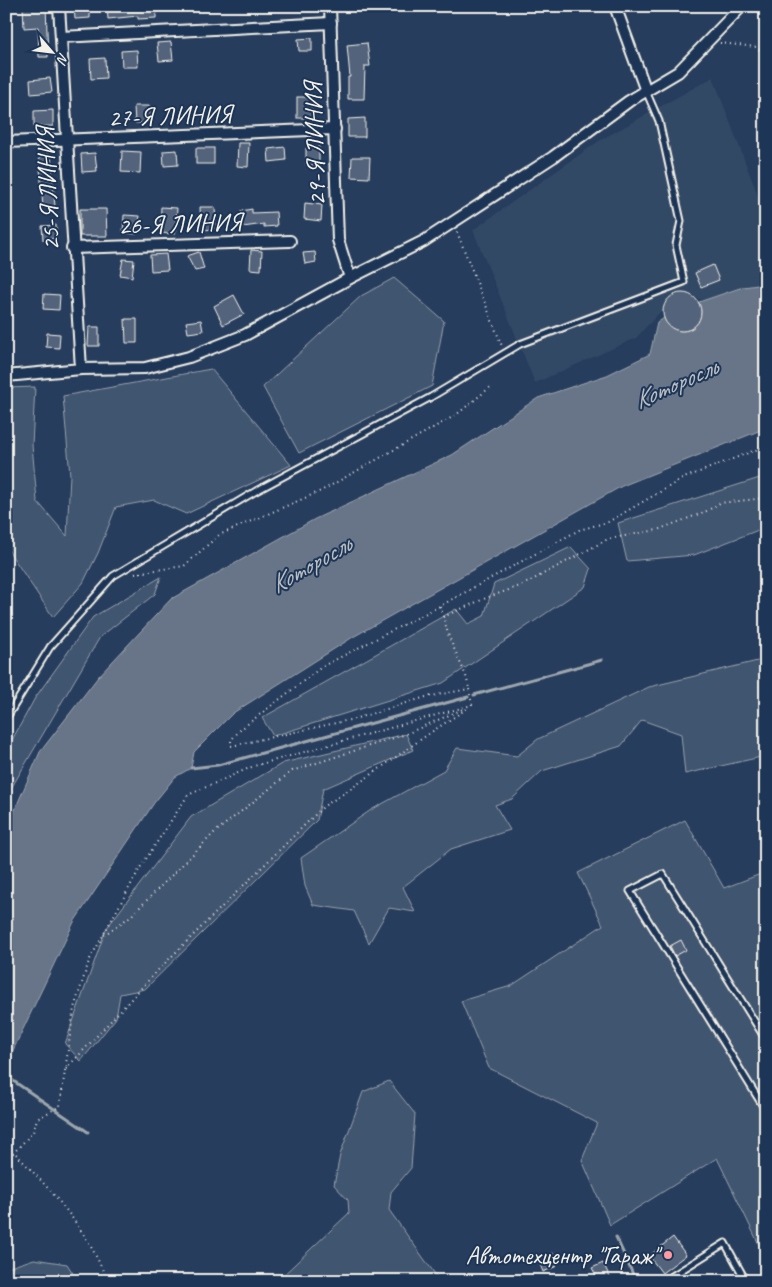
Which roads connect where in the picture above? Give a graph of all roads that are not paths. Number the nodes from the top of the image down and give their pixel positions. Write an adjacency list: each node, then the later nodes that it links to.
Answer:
1 (59, 6): 6 (street, 25-Я ЛИНИЯ)
2 (330, 6): 5 (street, 29-Я ЛИНИЯ)
3 (615, 6): 7 (street)
4 (742, 6): 7 (street)
5 (331, 23): 6 (street); 8 (street, 29-Я ЛИНИЯ)
6 (61, 37): 9 (street, 25-Я ЛИНИЯ)
7 (646, 91): 13 (street); 16 (lane)
8 (335, 129): 9 (street, 27-Я ЛИНИЯ); 13 (street, 29-Я ЛИНИЯ)
9 (66, 140): 10 (street, 27-Я ЛИНИЯ); 12 (street, 25-Я ЛИНИЯ)
10 (6, 142)
11 (290, 241): 12 (street, 26-Я ЛИНИЯ)
12 (72, 248): 14 (street, 25-Я ЛИНИЯ)
13 (350, 278): 14 (street)
14 (81, 369): 15 (street)
15 (6, 376)
16 (6, 719)
17 (766, 1040): 18 (lane)
18 (766, 1111)
19 (664, 1281): 20 (lane)
20 (746, 1281)

